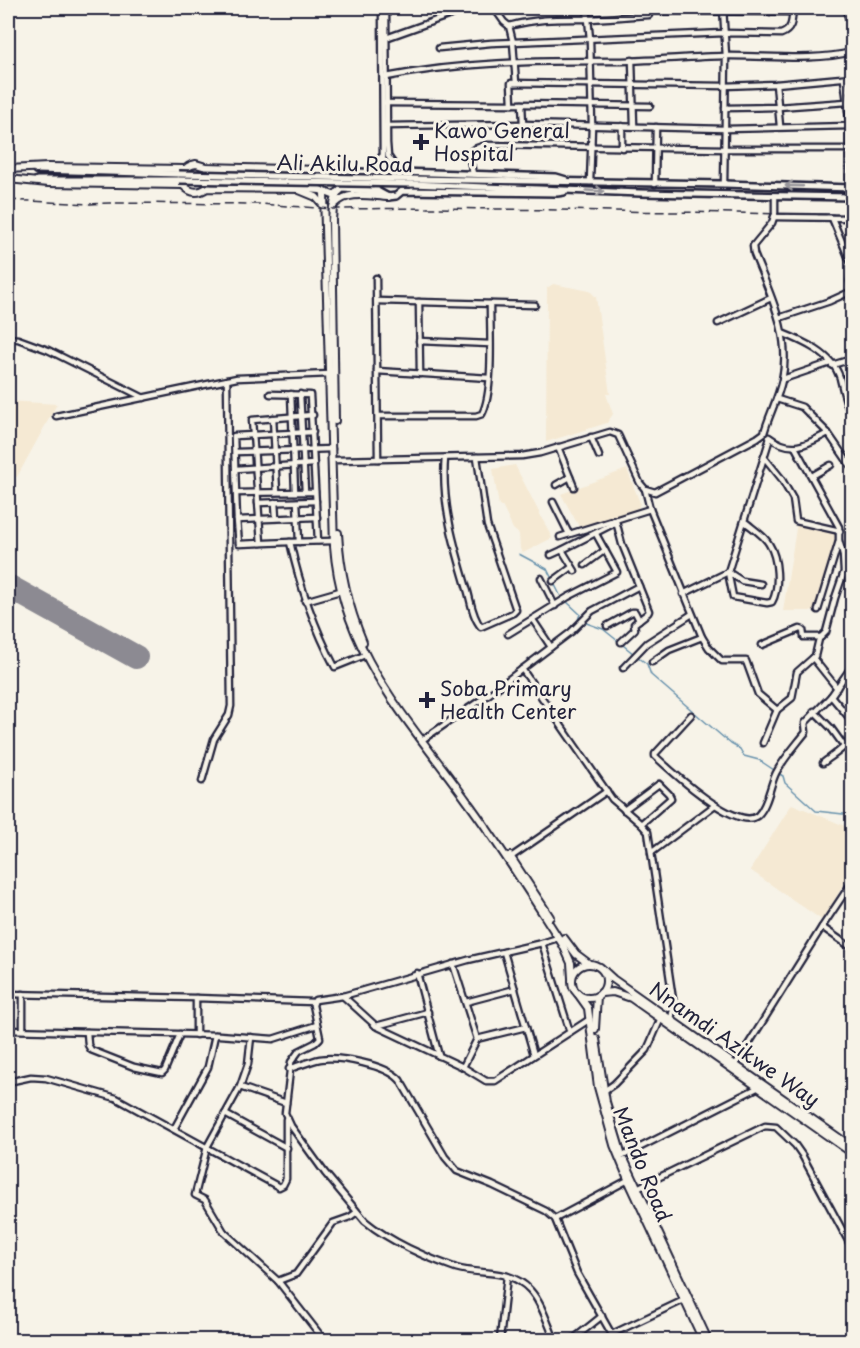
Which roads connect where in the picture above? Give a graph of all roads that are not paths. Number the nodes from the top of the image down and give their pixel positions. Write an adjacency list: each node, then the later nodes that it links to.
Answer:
1 (384, 8): 13 (street); 51 (street)
2 (470, 8): 13 (street)
3 (494, 8): 10 (street)
4 (587, 8): 9 (street)
5 (845, 8): 11 (street)
6 (650, 9): 7 (street); 9 (street)
7 (723, 9): 8 (street); 12 (street)
8 (793, 10): 12 (street)
9 (589, 19): 10 (street); 14 (street)
10 (509, 26): 15 (street)
11 (852, 27)
12 (724, 33): 14 (street); 18 (street)
13 (386, 38): 22 (street)
14 (590, 39): 15 (street); 19 (street)
15 (513, 42): 16 (street); 21 (street)
16 (439, 48)
17 (852, 52): 18 (street)
18 (726, 56): 20 (street); 29 (street)
19 (590, 60): 20 (street); 21 (street); 26 (street)
20 (632, 60): 28 (street)
21 (514, 61): 22 (street); 25 (street)
22 (386, 77): 31 (street)
23 (852, 77): 24 (street)
24 (844, 79): 27 (street); 30 (street)
25 (516, 83): 26 (street); 32 (street)
26 (591, 83): 28 (street); 34 (street)
27 (776, 84): 29 (street); 37 (street)
28 (633, 85): 29 (street); 35 (street)
29 (725, 86): 38 (street)
30 (848, 102): 37 (street); 45 (street)
31 (386, 103): 32 (street); 40 (street)
32 (512, 104): 33 (street)
33 (522, 104): 34 (street); 39 (street)
34 (591, 105): 35 (street); 41 (street)
35 (634, 105): 36 (street); 43 (street)
36 (650, 106)
37 (778, 107): 38 (street); 44 (street)
38 (725, 108): 47 (street)
39 (524, 124): 40 (street); 41 (street)
40 (386, 126): 59 (street)
41 (592, 126): 42 (street); 48 (street)
42 (622, 126): 43 (street); 49 (street)
43 (634, 126): 46 (street)
44 (780, 126): 45 (street); 47 (street)
45 (850, 126): 53 (street)
46 (656, 127): 47 (street); 50 (street)
47 (725, 129): 52 (street)
48 (591, 147): 49 (street); 62 (street); 67 (street)
49 (622, 148): 50 (street)
50 (655, 148): 52 (street); 68 (street)
51 (383, 149): 55 (street); 60 (street)
52 (725, 149): 53 (street); 69 (street)
53 (852, 149): 71 (street)
54 (206, 167): 57 (highway); 63 (highway); 70 (highway)
55 (383, 168): 59 (main road); 61 (main road)
56 (13, 170): 63 (highway); 64 (highway)
57 (321, 170): 58 (highway); 74 (highway)
58 (342, 171): 60 (main road); 75 (highway)
59 (399, 171): 62 (main road); 77 (main road)
60 (369, 172): 61 (main road)
61 (377, 173): 76 (main road)
62 (473, 174): 66 (main road)
63 (181, 177): 64 (highway); 65 (main road, Ali Akilu Road, bridge); 70 (highway)
64 (13, 179)
65 (410, 182): 66 (main road, Ali Akilu Road); 73 (main road, Ali Akilu Road)
66 (570, 182): 67 (main road, Ali Akilu Road)
67 (590, 182): 68 (main road, Ali Akilu Road)
68 (655, 184): 69 (main road, Ali Akilu Road)
69 (724, 184): 71 (main road, Ali Akilu Road, one-way to 69)
70 (207, 188): 72 (highway)
71 (851, 188)
72 (296, 189): 74 (highway); 81 (highway)
73 (571, 190): 77 (main road); 78 (main road, Ali Akilu Road, one-way to 78)
74 (322, 191): 75 (highway); 81 (highway)
75 (340, 191): 76 (main road); 81 (highway)
76 (377, 191): 79 (main road)
77 (402, 191): 79 (main road)
78 (775, 196): 80 (main road, Ali Akilu Road); 82 (street)
79 (388, 197): 81 (highway)
80 (852, 197)
81 (329, 207): 101 (highway); 143 (highway)
82 (774, 217): 83 (street); 87 (street)
83 (832, 218): 84 (street); 85 (street)
84 (852, 218)
85 (852, 268): 92 (street)
86 (376, 278): 88 (street)
87 (771, 298): 92 (street); 93 (street)
88 (377, 301): 89 (street); 100 (street)
89 (419, 302): 90 (street); 96 (street)
90 (490, 304): 91 (street); 97 (street)
91 (535, 304)
92 (779, 318): 94 (street)
93 (718, 322)
94 (782, 333): 99 (street); 104 (street)
95 (8, 338): 109 (street)
96 (419, 341): 97 (street); 102 (street)
97 (490, 344): 103 (street)
98 (852, 359): 99 (street)
99 (831, 364): 104 (street); 118 (street)
100 (377, 371): 102 (street); 117 (street)
101 (330, 374): 105 (street); 134 (highway)
102 (420, 374): 103 (street)
103 (489, 378): 117 (street)
104 (783, 379): 110 (street)
105 (227, 380): 109 (street); 229 (street)
106 (270, 394): 107 (street)
107 (291, 394): 108 (street); 115 (street)
108 (300, 394): 111 (street); 112 (street)
109 (144, 398): 114 (street)
110 (777, 399): 123 (street); 124 (street)
111 (311, 400): 112 (street); 113 (street)
112 (301, 401): 116 (street)
113 (313, 415): 116 (street); 121 (street)
114 (56, 416)
115 (292, 416): 116 (street); 119 (street); 122 (street)
116 (302, 416): 120 (street)
117 (378, 416): 142 (street)
118 (852, 417)
119 (273, 418): 125 (street); 126 (street)
120 (303, 432): 121 (street); 122 (street); 131 (street)
121 (313, 432): 133 (street)
122 (293, 433): 125 (street); 132 (street)
123 (764, 433): 128 (street); 156 (street)
124 (828, 433): 130 (street); 150 (street)
125 (274, 434): 126 (street); 135 (street)
126 (253, 435): 136 (street); 137 (street)
127 (591, 437): 129 (street); 138 (street); 156 (street)
128 (770, 438): 130 (street); 141 (street)
129 (558, 447): 139 (street); 153 (street)
130 (795, 447): 152 (street)
131 (304, 448): 132 (street); 133 (street); 145 (street)
132 (294, 449): 135 (street); 147 (street)
133 (314, 449): 134 (street); 144 (street)
134 (332, 449): 180 (highway)
135 (275, 450): 136 (street); 148 (street)
136 (255, 451): 137 (street); 149 (street)
137 (235, 452): 151 (street)
138 (599, 456)
139 (477, 457): 140 (street); 140 (street)
140 (445, 458): 142 (street)
141 (764, 458): 174 (street); 176 (street)
142 (378, 459): 143 (street)
143 (336, 460): 225 (highway)
144 (314, 464): 145 (street); 160 (street)
145 (304, 465): 147 (street); 159 (street)
146 (831, 465): 152 (street)
147 (294, 466): 148 (street); 158 (street)
148 (276, 467): 149 (street); 157 (street)
149 (255, 468): 151 (street); 162 (street)
150 (852, 468)
151 (236, 469): 161 (street)
152 (812, 476): 176 (street)
153 (570, 477): 154 (street); 155 (street)
154 (556, 485)
155 (573, 487)
156 (645, 489): 168 (street)
157 (278, 492): 158 (street); 162 (street); 164 (street)
158 (296, 492): 159 (street)
159 (305, 492): 160 (street)
160 (315, 492): 163 (street)
161 (237, 493): 162 (street); 173 (street)
162 (257, 493): 167 (street)
163 (316, 501): 165 (street); 169 (street)
164 (278, 502): 165 (street); 167 (street); 170 (street)
165 (297, 502): 171 (street)
166 (553, 502): 177 (street)
167 (258, 503): 172 (street)
168 (650, 510): 175 (street); 198 (street)
169 (317, 517): 171 (street); 184 (street)
170 (276, 518): 171 (street); 172 (street)
171 (298, 518): 183 (street)
172 (260, 519): 173 (street); 185 (street)
173 (237, 520): 185 (street)
174 (744, 521): 192 (street); 192 (street)
175 (616, 522): 177 (street); 178 (street); 196 (street)
176 (840, 531): 181 (street)
177 (569, 534): 179 (street)
178 (596, 534): 186 (street); 187 (street)
179 (560, 537)
180 (334, 541): 184 (street); 197 (highway)
181 (839, 541): 189 (street); 201 (street)
182 (290, 542): 183 (street); 185 (street); 199 (street)
183 (299, 542): 184 (street)
184 (318, 542)
185 (261, 543)
186 (562, 550): 190 (street); 194 (street)
187 (605, 550): 191 (street); 200 (street)
188 (852, 550): 189 (street)
189 (843, 554): 208 (street)
190 (551, 555)
191 (585, 565)
192 (728, 572): 195 (street); 198 (street)
193 (541, 578): 200 (street)
194 (553, 581)
195 (761, 584)
196 (639, 586): 204 (street); 211 (street)
197 (340, 591): 199 (street); 212 (highway)
198 (683, 594): 202 (street)
199 (305, 601): 212 (street)
200 (555, 606): 203 (street)
201 (818, 610)
202 (692, 614): 207 (street); 216 (street)
203 (533, 620): 206 (street); 211 (street)
204 (639, 620): 205 (street); 209 (street)
205 (607, 626)
206 (508, 634)
207 (702, 637): 214 (street); 220 (street)
208 (820, 637): 210 (street); 213 (street)
209 (621, 642)
210 (762, 645)
211 (551, 647): 217 (street)
212 (365, 655): 238 (highway)
213 (813, 658): 218 (street); 220 (street)
214 (652, 662)
215 (852, 666): 218 (street)
216 (623, 668)
217 (522, 669): 225 (street); 230 (street)
218 (837, 688): 219 (street)
219 (831, 696): 221 (street); 223 (street)
220 (777, 710): 226 (street)
221 (814, 711): 227 (street); 231 (street)
222 (691, 715): 231 (street)
223 (852, 721)
224 (852, 737): 227 (street)
225 (425, 738): 235 (highway)
226 (763, 743)
227 (844, 746): 228 (street)
228 (823, 763)
229 (202, 781)
230 (607, 791): 232 (street); 235 (street)
231 (715, 805): 234 (street)
232 (624, 810): 233 (street); 233 (street)
233 (641, 824): 234 (street)
234 (651, 853): 259 (street)
235 (511, 857): 243 (highway)
236 (852, 882): 237 (street)
237 (822, 927): 240 (street); 274 (street)
238 (558, 938): 239 (street); 246 (highway)
239 (542, 943): 241 (street); 266 (street)
240 (852, 948)
241 (504, 952): 242 (street); 247 (street)
242 (453, 963): 245 (street); 255 (street)
243 (588, 963): 244 (highway); 246 (highway)
244 (600, 967): 251 (highway); 259 (highway, Nnamdi Azikwe Way)
245 (417, 973): 252 (street); 256 (street)
246 (572, 978): 250 (highway)
247 (515, 989): 255 (street); 262 (street)
248 (8, 994): 249 (street)
249 (23, 994): 253 (street); 264 (street)
250 (578, 994): 251 (highway); 258 (highway, Mando Road)
251 (599, 995): 257 (highway, Nnamdi Azikwe Way); 280 (highway, Mando Road)
252 (343, 996): 254 (street); 261 (street)
253 (196, 998): 254 (street); 268 (street)
254 (313, 1002): 260 (street)
255 (466, 1002): 271 (street)
256 (428, 1012): 261 (street); 273 (street)
257 (661, 1018): 279 (highway, Nnamdi Azikwe Way); 280 (street)
258 (590, 1019): 266 (street); 290 (highway, Mando Road)
259 (671, 1019): 274 (highway, Nnamdi Azikwe Way)
260 (317, 1025): 270 (street); 276 (street)
261 (376, 1026): 273 (street)
262 (526, 1027): 271 (street); 272 (street)
263 (8, 1030): 264 (street)
264 (23, 1030): 265 (street)
265 (87, 1032): 267 (street); 267 (street)
266 (570, 1032): 272 (street)
267 (180, 1034): 268 (street)
268 (196, 1035): 269 (street)
269 (215, 1035): 270 (street); 284 (street)
270 (251, 1037): 278 (street)
271 (477, 1039): 275 (street)
272 (534, 1055): 275 (street)
273 (439, 1056): 275 (street)
274 (736, 1064): 286 (highway, Nnamdi Azikwe Way)
275 (463, 1067)
276 (289, 1069): 281 (street); 293 (street)
277 (8, 1082): 284 (street)
278 (240, 1087): 281 (street); 283 (street)
279 (759, 1087): 288 (highway, Nnamdi Azikwe Way); 289 (street)
280 (604, 1090): 289 (highway, Mando Road)
281 (286, 1103): 282 (street)
282 (285, 1113): 287 (street); 292 (street)
283 (225, 1114): 285 (street); 287 (street)
284 (174, 1129): 285 (street)
285 (207, 1147): 287 (street); 296 (street)
286 (852, 1147)
287 (287, 1148)
288 (852, 1153)
289 (623, 1156): 291 (highway, Mando Road)
290 (628, 1180): 293 (street); 297 (highway, Mando Road)
291 (637, 1188): 294 (street); 306 (highway, Mando Road)
292 (357, 1212): 295 (street); 296 (street)
293 (555, 1219): 298 (street)
294 (852, 1248)
295 (507, 1276): 301 (street); 302 (street)
296 (278, 1281): 300 (street)
297 (684, 1300): 299 (street); 305 (highway, Mando Road)
298 (602, 1316): 299 (street); 303 (street)
299 (612, 1334): 304 (street)
300 (324, 1341)
301 (500, 1341)
302 (555, 1341)
303 (572, 1341)
304 (615, 1341)
305 (703, 1341)
306 (708, 1341)

